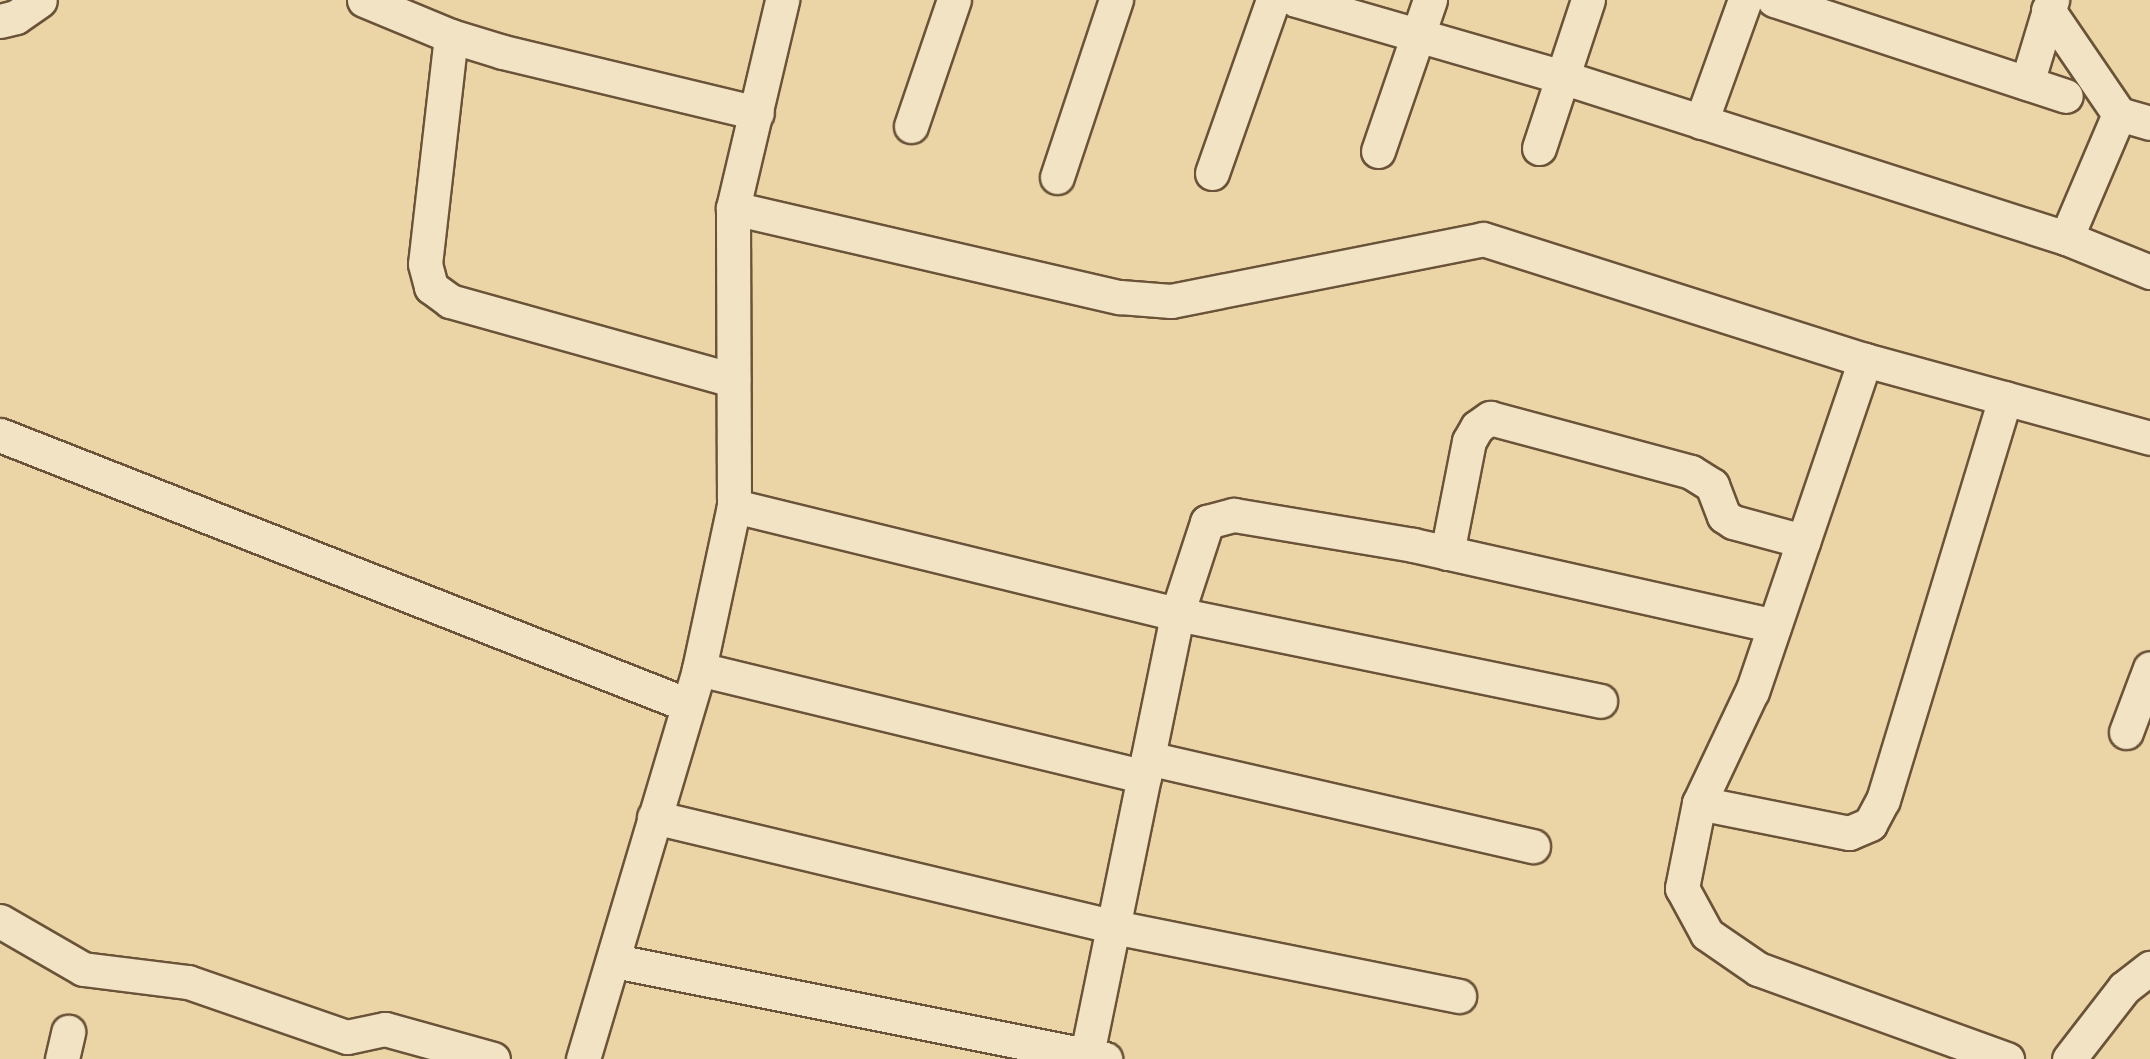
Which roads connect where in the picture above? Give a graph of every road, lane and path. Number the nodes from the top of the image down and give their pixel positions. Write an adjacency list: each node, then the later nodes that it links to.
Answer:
1 (40, 0): 14 (street)
2 (364, 0): 13 (street)
3 (782, 0): 20 (street)
4 (954, 0): 23 (street)
5 (1116, 0): 27 (street)
6 (1273, 0): 26 (street)
7 (1296, 0): 15 (street)
8 (1430, 0): 15 (street)
9 (1588, 0): 17 (street)
10 (1745, 0): 22 (street)
11 (1774, 0): 18 (street)
12 (2050, 5): 18 (street); 21 (street)
13 (402, 7): 16 (street)
14 (0, 21)
15 (1418, 35): 17 (street); 25 (street)
16 (451, 36): 20 (street); 32 (street)
17 (1562, 78): 22 (street); 24 (street)
18 (2027, 83): 19 (street)
19 (2066, 96)
20 (757, 113): 28 (street)
21 (2135, 119): 29 (street)
22 (1701, 122): 29 (street)
23 (911, 126)
24 (1539, 148)
25 (1378, 151)
26 (1212, 173)
27 (1058, 177)
28 (733, 208): 31 (street); 32 (street)
29 (2066, 237): 30 (street)
30 (2150, 272)
31 (1865, 360): 33 (street); 37 (street)
32 (733, 380): 36 (street)
33 (2005, 398): 35 (street); 47 (street)
34 (0, 435): 44 (street)
35 (2150, 439)
36 (734, 506): 39 (street); 42 (street)
37 (1803, 541): 38 (street); 40 (street)
38 (1447, 553): 39 (street); 40 (street)
39 (1177, 614): 43 (street); 46 (street)
40 (1774, 626): 47 (street)
41 (2150, 668): 45 (street)
42 (699, 669): 44 (street); 46 (street)
43 (1600, 701)
44 (688, 705): 48 (street)
45 (2126, 732)
46 (1146, 767): 49 (street); 51 (street)
47 (1699, 803): 59 (street)
48 (654, 817): 51 (street); 52 (street)
49 (1533, 846)
50 (0, 921): 55 (street)
51 (1114, 926): 54 (street); 56 (street)
52 (615, 961): 56 (street); 58 (street)
53 (2150, 968): 60 (street)
54 (1459, 996)
55 (354, 1048): 57 (street)
56 (1093, 1058)
57 (493, 1059)
58 (583, 1059)
59 (2007, 1059)
60 (2069, 1059)

